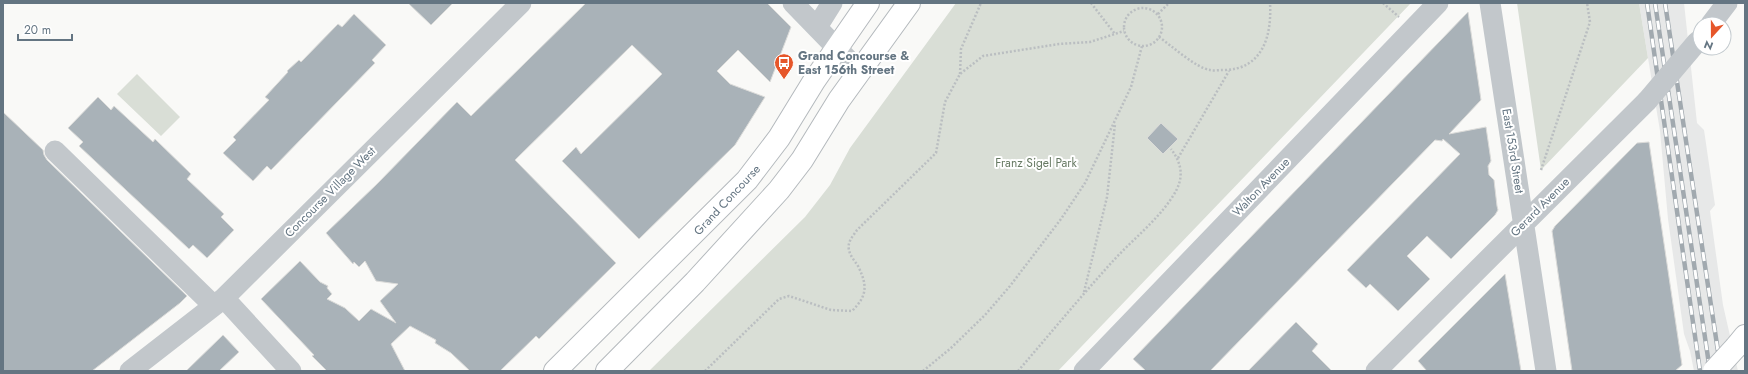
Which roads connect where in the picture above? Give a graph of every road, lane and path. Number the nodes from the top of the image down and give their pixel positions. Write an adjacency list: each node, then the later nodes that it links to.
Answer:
1 (522, 3): 35 (street, Concourse Village West)
2 (793, 3): 18 (street)
3 (832, 3): 18 (street)
4 (868, 3): 24 (main road, Grand Concourse)
5 (909, 3): 26 (main road)
6 (981, 3): 27 (path)
7 (1091, 3): 20 (path)
8 (1169, 3): 15 (path)
9 (1270, 3): 25 (path)
10 (1384, 3): 17 (path)
11 (1438, 3): 44 (street, Walton Avenue)
12 (1490, 3): 33 (street, East 153rd Street)
13 (1587, 3): 32 (path)
14 (1728, 3): 16 (street)
15 (1158, 14): 19 (path); 21 (path)
16 (1717, 16)
17 (1400, 18)
18 (818, 27): 24 (street)
19 (1124, 31): 20 (path); 22 (path)
20 (1115, 34): 27 (path)
21 (1159, 37): 22 (path); 25 (path)
22 (1142, 46): 28 (path)
23 (1692, 47): 33 (street, Gerard Avenue, bridge)
24 (836, 48): 26 (street); 39 (main road, Grand Concourse)
25 (1230, 70): 31 (path)
26 (860, 72): 40 (main road)
27 (960, 74): 41 (path)
28 (1115, 121): 34 (path); 42 (path)
29 (1171, 149): 31 (path)
30 (55, 151): 35 (street)
31 (1178, 158): 34 (path)
32 (1541, 170)
33 (1524, 222): 45 (street, Gerard Avenue); 46 (street, East 153rd Street)
34 (1084, 293): 43 (path)
35 (219, 302): 37 (street, Concourse Village West); 38 (street)
36 (1741, 342): 47 (main road, bridge)
37 (130, 371)
38 (291, 371)
39 (555, 371)
40 (607, 371)
41 (705, 371)
42 (923, 371)
43 (1018, 371)
44 (1084, 371)
45 (1376, 371)
46 (1546, 371)
47 (1714, 371)

